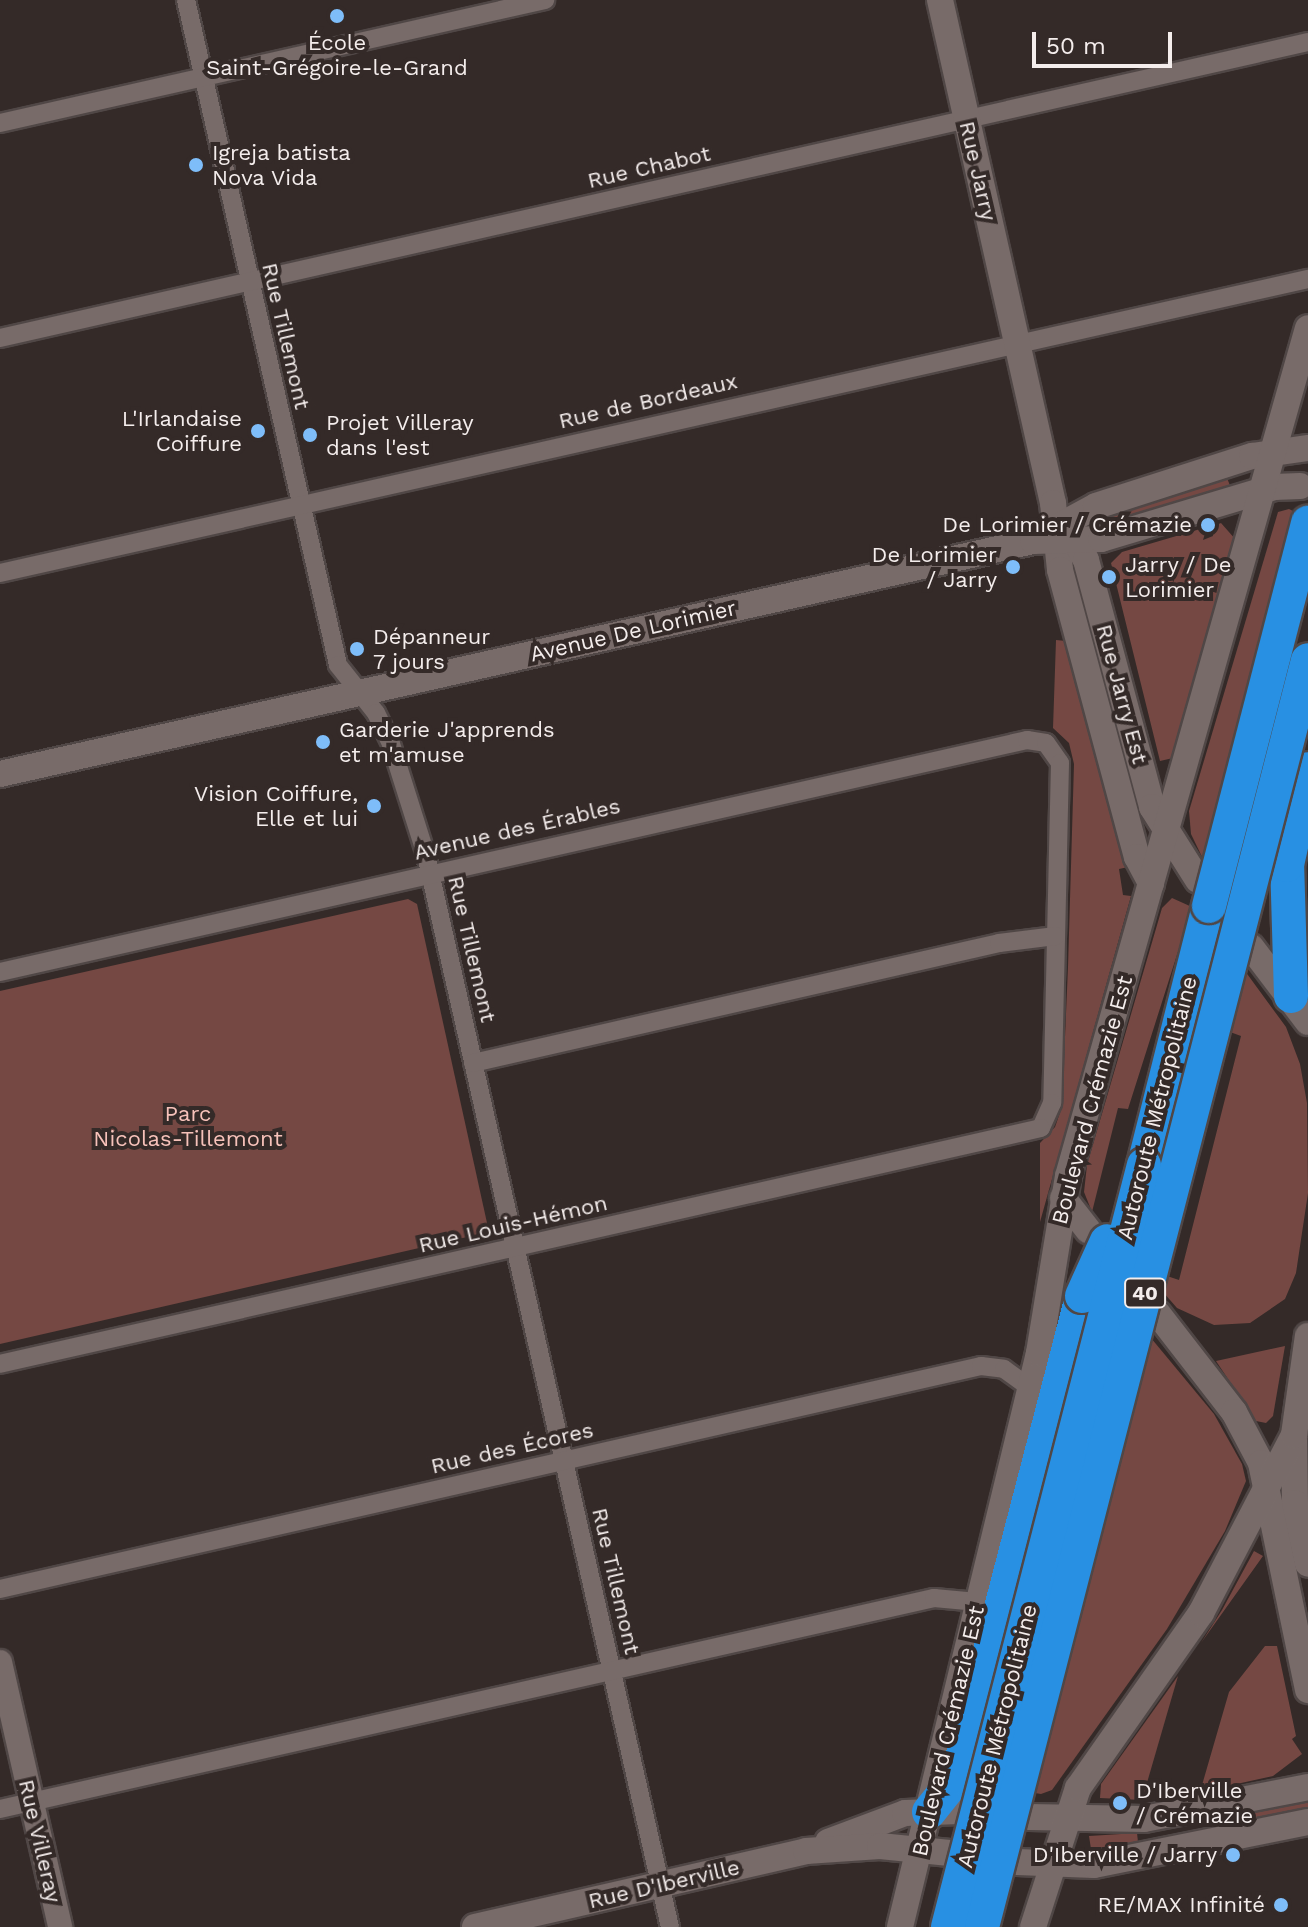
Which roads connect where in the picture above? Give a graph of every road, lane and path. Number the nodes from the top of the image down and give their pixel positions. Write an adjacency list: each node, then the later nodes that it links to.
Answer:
1 (186, 0): 5 (street, Rue Tillemont)
2 (545, 0): 5 (street)
3 (940, 0): 6 (main road, Rue Jarry)
4 (1308, 42): 6 (street, Rue Chabot)
5 (203, 76): 7 (street); 9 (street, Rue Tillemont)
6 (966, 120): 9 (street, Rue Chabot); 12 (main road, Rue Jarry)
7 (0, 123)
8 (1308, 279): 12 (street, Rue de Bordeaux)
9 (250, 281): 11 (street, Rue Chabot); 17 (street, Rue Tillemont)
10 (1308, 328): 14 (main road, Boulevard Crémazie Est)
11 (0, 338)
12 (1017, 342): 17 (street, Rue de Bordeaux); 19 (main road, Rue Jarry Est)
13 (1308, 448): 14 (main road, Avenue De Lorimier)
14 (1275, 451): 16 (main road, Boulevard Crémazie Est); 19 (main road, Avenue De Lorimier)
15 (1300, 486): 16 (main road, Avenue De Lorimier)
16 (1264, 490): 19 (main road, Avenue De Lorimier); 25 (main road, Boulevard Crémazie Est)
17 (300, 505): 20 (street, Rue de Bordeaux); 22 (street, Rue Tillemont)
18 (1308, 523): 34 (highway, Autoroute Métropolitaine / 40, bridge)
19 (1056, 529): 22 (main road, Avenue De Lorimier); 25 (main road, Rue Jarry Est); 28 (main road, Rue Jarry Est)
20 (0, 573)
21 (1308, 660): 69 (highway, Autoroute Métropolitaine / 40, bridge)
22 (358, 693): 24 (main road, Avenue De Lorimier); 26 (street, Rue Tillemont)
23 (1308, 769): 32 (highway)
24 (0, 774)
25 (1166, 836): 27 (main road, Rue Jarry Est); 28 (main road, Boulevard Crémazie Est)
26 (430, 873): 29 (street, Avenue des Érables); 31 (street, Avenue des Érables); 33 (street, Rue Tillemont)
27 (1198, 880)
28 (1151, 883): 35 (main road, Boulevard Crémazie Est)
29 (1056, 936): 33 (street); 37 (street, Rue Louis-Hémon)
30 (1251, 947): 32 (main road)
31 (0, 972)
32 (1300, 1009)
33 (473, 1063): 37 (street, Rue Tillemont)
34 (1144, 1165): 54 (highway, bridge); 68 (highway, Autoroute Métropolitaine / 40, bridge)
35 (1063, 1198): 36 (main road); 41 (main road, Boulevard Crémazie Est)
36 (1088, 1230)
37 (516, 1248): 40 (street, Rue Louis-Hémon); 43 (street, Rue Tillemont)
38 (1158, 1314): 44 (main road)
39 (1308, 1336): 42 (main road)
40 (0, 1364)
41 (1030, 1388): 43 (street, Rue des Écores); 47 (main road, Boulevard Crémazie Est)
42 (1294, 1435): 44 (main road); 45 (main road)
43 (565, 1460): 46 (street, Rue des Écores); 49 (street, Rue Tillemont)
44 (1267, 1486): 50 (main road); 56 (main road)
45 (1308, 1564)
46 (0, 1589)
47 (978, 1602): 49 (street); 54 (main road, Boulevard Crémazie Est)
48 (0, 1662): 52 (street, Rue Villeray)
49 (611, 1671): 52 (street); 63 (street, Rue Tillemont)
50 (1308, 1690)
51 (1308, 1787): 56 (main road)
52 (31, 1802): 53 (street); 64 (street, Rue Villeray)
53 (0, 1809)
54 (945, 1812): 58 (main road, Boulevard Crémazie Est); 59 (main road, Rue D'Iberville)
55 (1029, 1817): 56 (main road)
56 (1065, 1821): 62 (main road)
57 (1308, 1822): 62 (main road)
58 (920, 1849): 59 (main road, Rue D'Iberville); 60 (main road, Rue D'Iberville); 67 (main road, Boulevard Crémazie Est)
59 (806, 1851): 63 (main road, Rue D'Iberville)
60 (950, 1853)
61 (1017, 1862): 62 (main road)
62 (1051, 1866): 70 (main road)
63 (661, 1884): 65 (main road, Rue D'Iberville); 66 (street, Rue Tillemont)
64 (60, 1927)
65 (475, 1927)
66 (670, 1927)
67 (900, 1927)
68 (948, 1927)
69 (982, 1927)
70 (1033, 1927)

